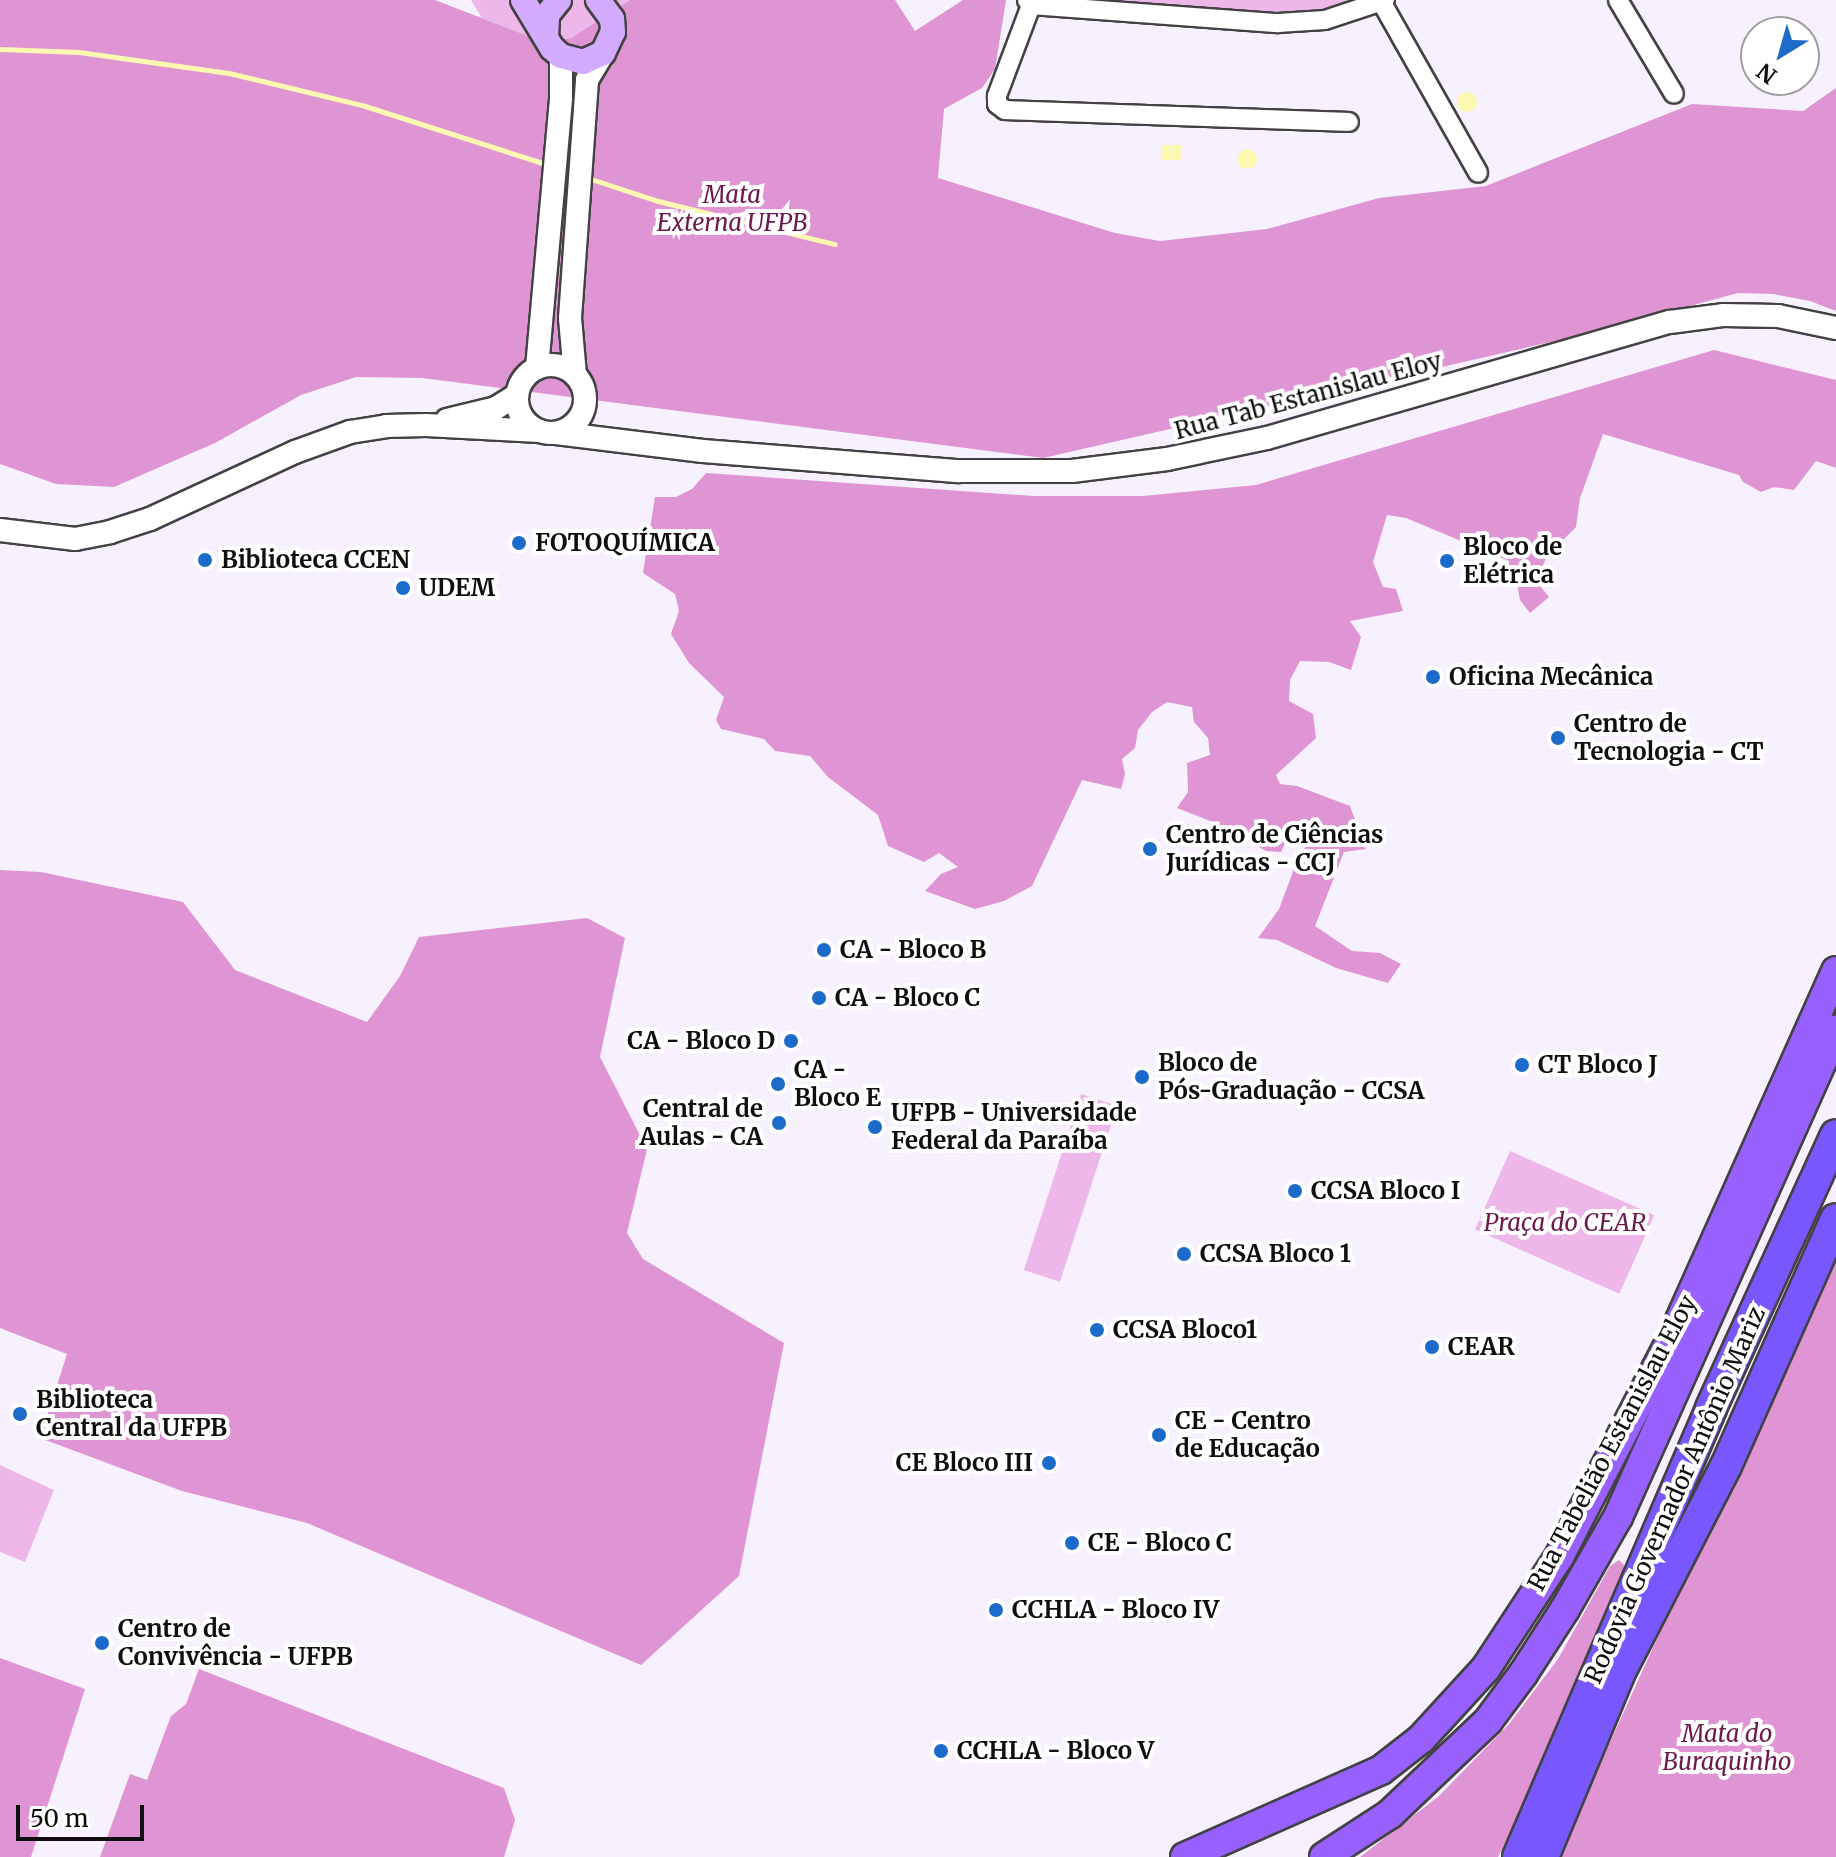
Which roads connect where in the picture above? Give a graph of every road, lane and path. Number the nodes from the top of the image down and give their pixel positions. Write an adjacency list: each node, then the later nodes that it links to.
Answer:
1 (523, 0): 7 (main road)
2 (559, 0): 7 (main road)
3 (1618, 0): 8 (street)
4 (1384, 1): 5 (street); 10 (street)
5 (1030, 2): 9 (street)
6 (609, 21): 7 (main road); 13 (street)
7 (554, 47): 12 (street)
8 (1674, 94)
9 (1349, 122)
10 (1478, 173)
11 (1836, 328): 18 (street, Rua Tab Estanislau Eloy)
12 (537, 368): 13 (street); 14 (street)
13 (575, 375): 15 (street)
14 (517, 395): 16 (street, Rua Tab Estanislau Eloy); 17 (street)
15 (583, 411): 17 (street); 18 (street, Rua Tab Estanislau Eloy)
16 (426, 425): 17 (street, Rua Tab Estanislau Eloy); 19 (street, Rua Tab Estanislau Eloy)
17 (547, 432): 18 (street, Rua Tab Estanislau Eloy)
18 (640, 445)
19 (0, 530)
20 (1836, 971): 24 (main road, Rua Tabelião Estanislau Eloy)
21 (1836, 1030): 25 (main road, Rua Tabelião Estanislau Eloy)
22 (1836, 1135): 26 (highway, Rodovia Governador Antônio Mariz)
23 (1836, 1219): 27 (highway, Rodovia Governador Antônio Mariz)
24 (1185, 1857)
25 (1324, 1857)
26 (1518, 1857)
27 (1543, 1857)

